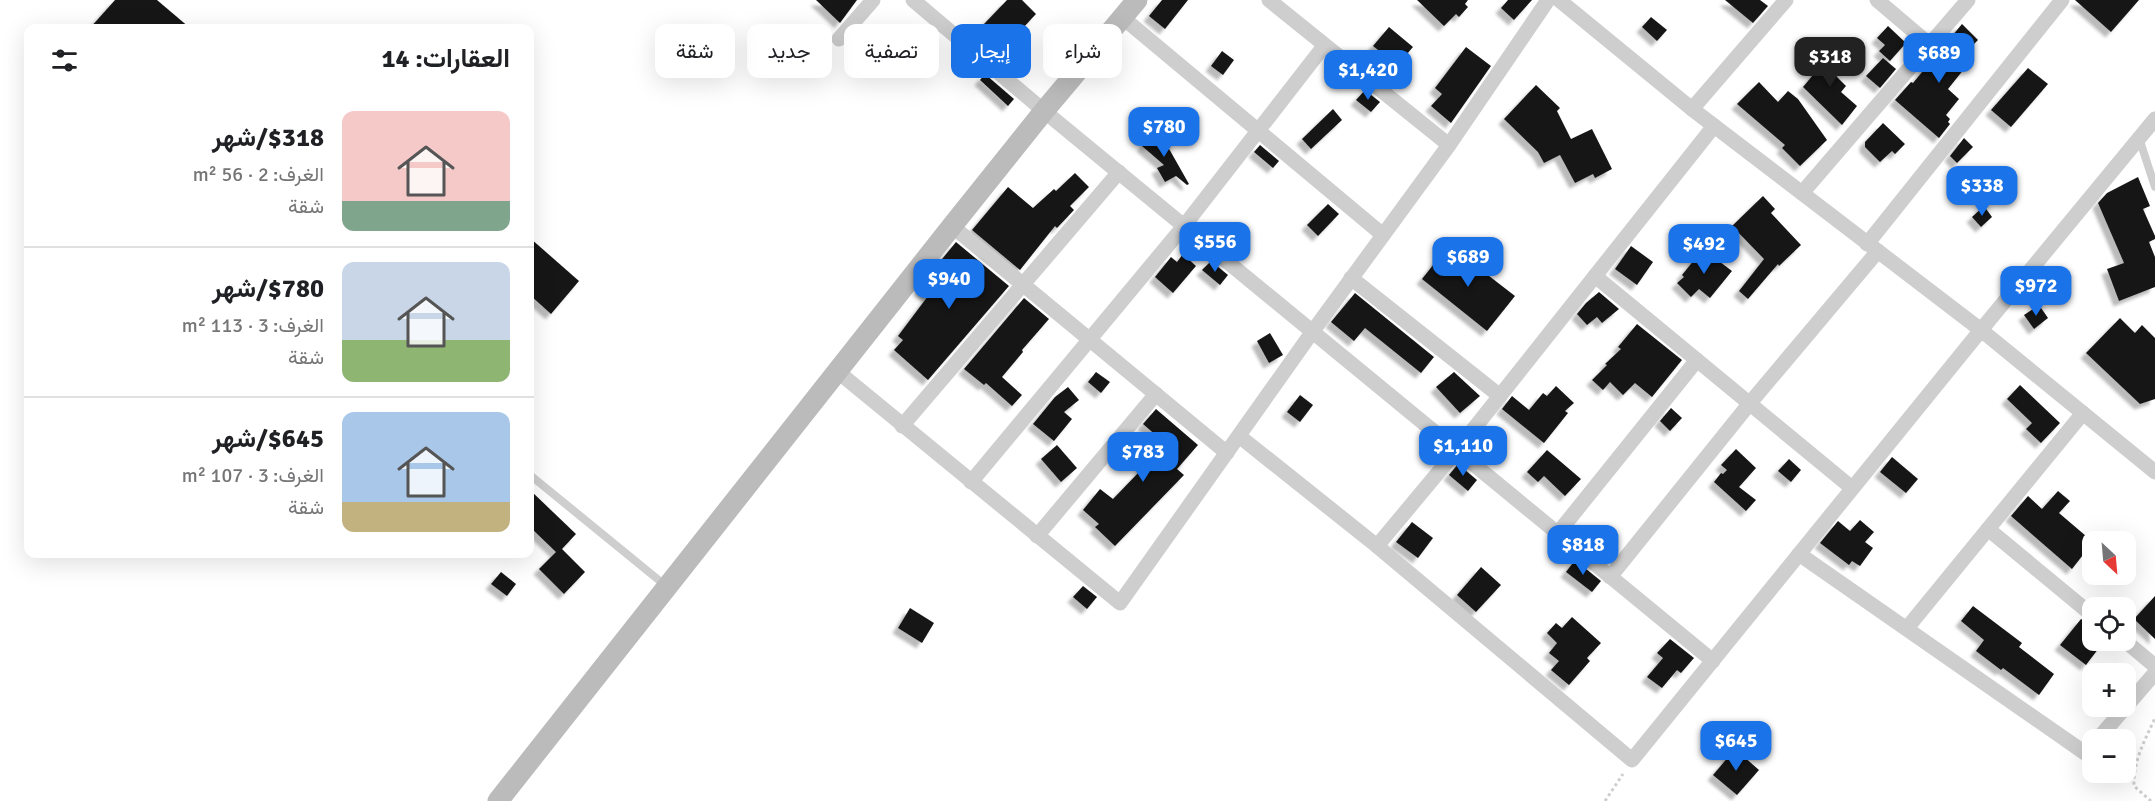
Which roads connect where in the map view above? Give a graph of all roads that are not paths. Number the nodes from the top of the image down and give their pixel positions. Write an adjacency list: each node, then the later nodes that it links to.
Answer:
1 (873, 0): 11 (street)
2 (913, 0): 15 (street)
3 (1269, 0): 13 (street)
4 (1548, 0): 20 (street)
5 (1559, 0): 14 (street)
6 (1786, 0): 14 (street)
7 (1877, 0): 12 (street)
8 (1968, 0): 12 (street)
9 (2062, 0): 27 (street)
10 (1132, 5): 15 (main road); 18 (street)
11 (839, 39)
12 (1930, 45): 23 (street)
13 (1324, 46): 18 (street); 20 (street)
14 (1692, 109): 17 (street)
15 (1044, 111): 21 (street); 24 (main road)
16 (2155, 119): 19 (street)
17 (1714, 126): 23 (street); 28 (street)
18 (1258, 131): 25 (street); 26 (street)
19 (2139, 138): 22 (lane); 31 (street)
20 (1449, 145): 26 (street)
21 (1119, 172): 25 (street); 30 (street)
22 (2155, 187)
23 (1802, 193): 27 (street)
24 (952, 226): 30 (street); 35 (main road)
25 (1184, 226): 32 (street); 33 (street)
26 (1383, 235): 29 (street)
27 (1873, 247): 31 (street); 38 (street)
28 (1595, 276): 34 (street); 37 (street)
29 (1351, 278): 32 (street); 37 (street)
30 (1022, 284): 33 (street); 40 (street)
31 (1981, 330): 39 (street); 47 (street)
32 (1313, 331): 41 (street); 42 (street)
33 (1089, 339): 36 (street); 46 (street)
34 (1697, 360): 38 (street); 49 (street)
35 (837, 372): 40 (street); 54 (main road)
36 (1156, 394): 43 (street); 50 (street)
37 (1500, 396): 42 (street)
38 (1750, 403): 47 (street); 53 (street)
39 (2083, 413): 44 (street); 48 (street)
40 (902, 426): 46 (street)
41 (1239, 436): 43 (street); 51 (street)
42 (1457, 450): 49 (street); 51 (street)
43 (1227, 453): 50 (street)
44 (2155, 472)
45 (534, 478): 54 (lane)
46 (971, 482): 50 (street)
47 (1852, 488): 52 (street)
48 (1988, 529): 55 (street); 56 (street)
49 (1558, 533): 53 (street)
50 (1037, 536)
51 (1377, 546): 58 (street)
52 (1799, 554): 56 (street); 58 (street)
53 (1610, 577): 58 (street)
54 (666, 586): 63 (main road)
55 (2082, 607)
56 (1907, 628): 62 (street)
57 (2136, 650): 59 (street)
58 (1713, 661)
59 (2155, 666)
60 (2155, 673): 61 (street)
61 (2107, 729)
62 (2082, 751)
63 (498, 801)

